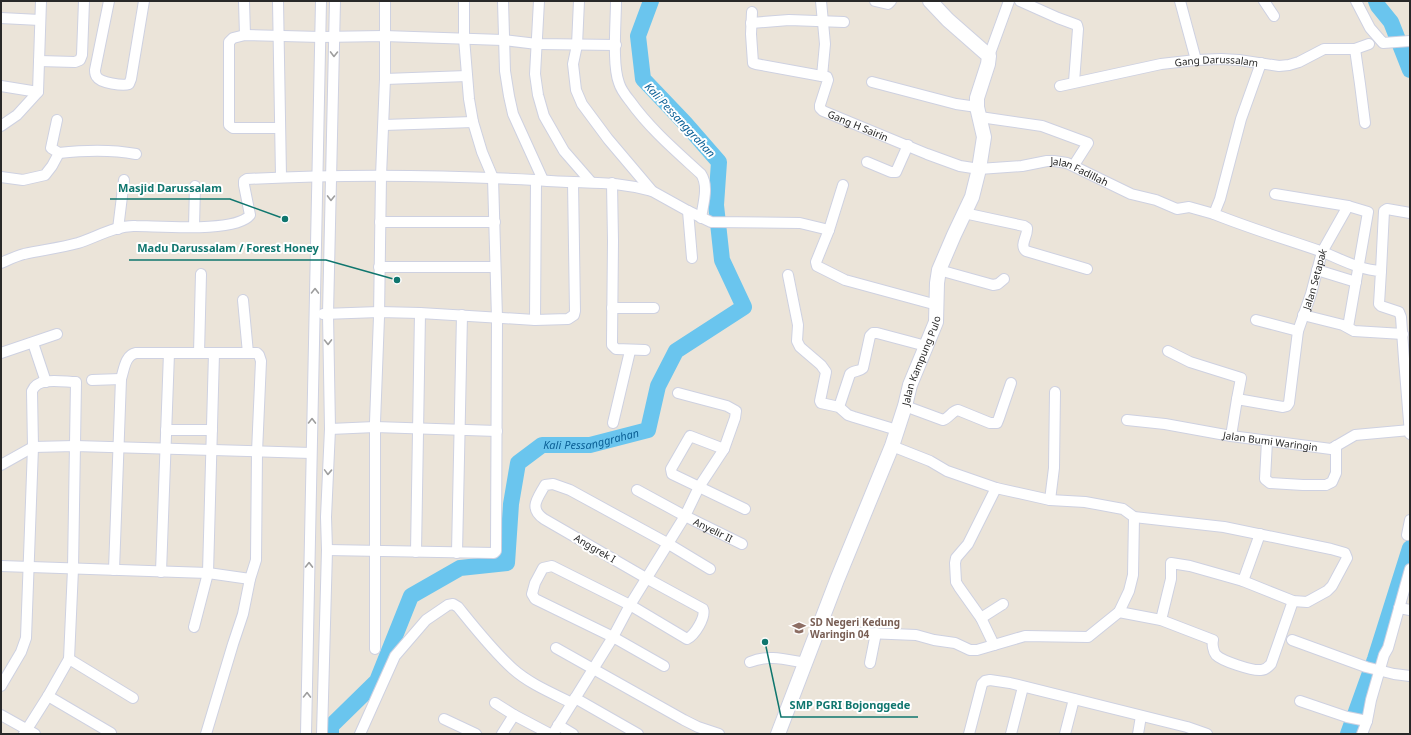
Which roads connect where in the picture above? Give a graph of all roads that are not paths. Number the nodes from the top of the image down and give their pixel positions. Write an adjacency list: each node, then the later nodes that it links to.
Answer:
1 (41, 1): 27 (street)
2 (84, 1): 46 (street)
3 (109, 1): 4 (street)
4 (144, 1)
5 (244, 1): 31 (street)
6 (278, 1): 32 (street)
7 (321, 1): 35 (street)
8 (335, 1): 33 (street)
9 (385, 1): 34 (street)
10 (464, 1): 36 (street)
11 (503, 1): 37 (street)
12 (539, 1): 39 (street)
13 (579, 1): 41 (street)
14 (616, 1): 42 (street)
15 (821, 1): 28 (street)
16 (875, 1): 17 (street)
17 (891, 1)
18 (930, 1): 44 (street)
19 (1009, 1): 44 (street)
20 (1020, 1): 52 (street)
21 (1180, 1): 45 (street)
22 (1264, 1): 25 (street)
23 (1356, 1): 38 (street)
24 (752, 12): 30 (street)
25 (1274, 16)
26 (1, 18): 27 (street)
27 (40, 20): 46 (street)
28 (823, 21): 29 (street); 30 (street); 49 (street)
29 (844, 22)
30 (751, 23): 49 (street)
31 (245, 35): 32 (street); 62 (street)
32 (280, 36): 35 (street); 62 (street)
33 (335, 36): 34 (street); 35 (street); 70 (street, one-way to 70)
34 (384, 36): 36 (street); 50 (street)
35 (320, 37): 69 (street)
36 (464, 38): 37 (street); 48 (street)
37 (503, 40): 39 (street); 76 (street)
38 (1407, 41)
39 (537, 44): 41 (street); 78 (street)
40 (1370, 44): 43 (street, Gang Darussalam)
41 (577, 45): 42 (street); 82 (street)
42 (616, 45): 91 (street)
43 (1355, 50): 47 (street, Gang Darussalam); 59 (street)
44 (989, 56): 56 (street, Jalan Kampung Pulo)
45 (1196, 60): 47 (street, Gang Darussalam); 52 (street, Gang Darussalam)
46 (39, 61): 55 (street)
47 (1261, 63): 89 (street)
48 (467, 76): 50 (street); 58 (street)
49 (822, 76): 63 (street, Gang H Sairin)
50 (385, 79): 60 (street)
51 (872, 82): 56 (street)
52 (1074, 82): 54 (street, Gang Darussalam)
53 (1, 86): 55 (street)
54 (1060, 86)
55 (38, 92): 61 (street)
56 (978, 112): 67 (street); 68 (street, Jalan Kampung Pulo)
57 (57, 120): 64 (street)
58 (473, 122): 60 (street); 74 (street)
59 (1365, 123)
60 (384, 125): 71 (street)
61 (1, 126)
62 (280, 128): 73 (street)
63 (908, 146): 66 (street); 68 (street, Gang H Sairin)
64 (59, 153): 65 (street); 72 (street)
65 (136, 154)
66 (867, 162)
67 (1074, 165): 68 (street, Jalan Fadillah); 89 (street, Jalan Fadillah)
68 (979, 169): 87 (street, Jalan Kampung Pulo)
69 (317, 176): 70 (street); 73 (street); 117 (street, one-way to 69)
70 (331, 176): 71 (street); 118 (street, one-way to 118)
71 (381, 176): 74 (street); 92 (street)
72 (1, 177)
73 (281, 177): 94 (street)
74 (493, 178): 76 (street); 93 (street)
75 (124, 180): 95 (street)
76 (540, 180): 77 (street); 122 (street)
77 (573, 182): 78 (street); 122 (street)
78 (592, 182): 79 (street)
79 (612, 183): 82 (street); 113 (street)
80 (843, 185): 96 (street)
81 (195, 186): 94 (street)
82 (652, 191): 85 (street)
83 (1275, 194): 84 (street)
84 (1348, 206): 86 (street); 97 (street, Jalan Setapak)
85 (688, 211): 91 (street); 98 (street)
86 (1368, 212): 90 (street); 102 (street)
87 (964, 213): 103 (street); 104 (street, Jalan Kampung Pulo)
88 (1410, 213): 90 (street)
89 (1214, 214): 97 (street)
90 (1384, 215): 106 (street)
91 (706, 220): 96 (street)
92 (380, 222): 93 (street); 100 (street)
93 (495, 222): 101 (street)
94 (194, 227): 95 (street)
95 (118, 229): 99 (street)
96 (829, 230): 112 (street)
97 (1322, 252): 102 (street); 105 (street, Jalan Setapak)
98 (692, 258)
99 (1, 263)
100 (379, 266): 101 (street); 115 (street)
101 (495, 267): 121 (street)
102 (1358, 267): 106 (street); 110 (street)
103 (1087, 269)
104 (939, 270): 109 (street); 112 (street, Jalan Kampung Pulo)
105 (1317, 270): 110 (street); 119 (street, Jalan Setapak)
106 (1382, 271): 127 (street)
107 (201, 274): 135 (street)
108 (788, 275): 146 (street)
109 (1004, 279)
110 (1356, 282): 124 (street)
111 (243, 300): 137 (street)
112 (937, 305): 129 (street, Jalan Kampung Pulo)
113 (612, 308): 114 (street); 131 (street)
114 (654, 308)
115 (380, 312): 116 (street); 118 (street); 149 (street)
116 (420, 313): 120 (street); 150 (street)
117 (315, 314): 118 (street); 170 (street, one-way to 117)
118 (328, 314): 151 (street, one-way to 151)
119 (1303, 314): 124 (street); 125 (street, Jalan Setapak)
120 (462, 315): 121 (street); 152 (street)
121 (497, 318): 122 (street); 157 (street)
122 (535, 320)
123 (1256, 320): 125 (street)
124 (1348, 327): 127 (street)
125 (1298, 331): 144 (street, Jalan Setapak)
126 (57, 334): 128 (street)
127 (1403, 334): 156 (street)
128 (33, 343): 133 (street); 140 (street)
129 (926, 346): 145 (street, Jalan Kampung Pulo); 146 (street)
130 (645, 350): 131 (street)
131 (630, 351): 148 (street)
132 (1168, 351): 144 (street)
133 (1, 353)
134 (169, 353): 135 (street); 138 (street); 153 (street)
135 (199, 353): 136 (street)
136 (214, 353): 137 (street); 154 (street)
137 (248, 353): 169 (street)
138 (121, 379): 139 (street); 165 (street)
139 (92, 380)
140 (46, 382): 161 (street); 164 (street)
141 (1011, 383): 145 (street)
142 (1055, 392): 175 (street)
143 (678, 393): 167 (street)
144 (1237, 399): 159 (street)
145 (905, 406): 155 (street, Jalan Kampung Pulo)
146 (839, 407): 155 (street)
147 (1128, 420): 159 (street, Jalan Bumi Waringin)
148 (613, 423)
149 (375, 427): 150 (street); 151 (street); 187 (street)
150 (417, 428): 152 (street); 188 (street)
151 (330, 429): 178 (street, one-way to 178)
152 (460, 429): 157 (street); 189 (street)
153 (166, 430): 154 (street); 166 (street)
154 (212, 430): 168 (street)
155 (897, 430): 162 (street, Jalan Kampung Pulo)
156 (1410, 430): 158 (street); 163 (street, Jalan Bumi Waringin)
157 (497, 431): 189 (street)
158 (1410, 434)
159 (1231, 436): 160 (street, Jalan Bumi Waringin)
160 (1267, 441): 163 (street, Jalan Bumi Waringin); 163 (street)
161 (75, 446): 164 (street); 165 (street); 192 (street)
162 (892, 446): 173 (street); 212 (street, Jalan Kampung Pulo)
163 (1336, 446)
164 (33, 447): 171 (street); 191 (street)
165 (119, 448): 166 (street); 195 (street)
166 (166, 449): 168 (street); 196 (street)
167 (724, 449): 172 (street); 172 (street)
168 (211, 450): 169 (street); 197 (street)
169 (257, 452): 170 (street); 199 (street)
170 (311, 454): 180 (street)
171 (1, 465)
172 (699, 487): 176 (street); 177 (street)
173 (996, 488): 175 (street); 209 (street)
174 (637, 490): 177 (street, Anyelir II)
175 (1050, 500): 179 (street)
176 (745, 509)
177 (685, 516): 184 (street); 185 (street, Anyelir II)
178 (326, 517): 180 (street); 186 (street)
179 (1134, 517): 182 (street); 208 (street)
180 (310, 518): 205 (street, one-way to 180)
181 (1410, 520): 183 (street)
182 (1260, 534): 200 (street); 201 (street)
183 (1407, 535)
184 (667, 544): 193 (street); 198 (street); 198 (street, Anggrek I)
185 (742, 544)
186 (326, 550): 187 (street); 206 (street)
187 (375, 551): 188 (street); 218 (street)
188 (416, 552): 189 (street)
189 (457, 553)
190 (1, 566): 191 (street)
191 (29, 567): 192 (street); 227 (street)
192 (73, 569): 195 (street); 219 (street)
193 (710, 569)
194 (1410, 569): 204 (street)
195 (114, 570): 196 (street)
196 (161, 572): 197 (street)
197 (208, 573): 199 (street); 211 (street)
198 (646, 578): 203 (street); 203 (street, Anggrek I)
199 (250, 579): 246 (street)
200 (1243, 581): 201 (street); 210 (street)
201 (1293, 601): 210 (street)
202 (1003, 604): 209 (street)
203 (630, 605): 214 (street); 214 (street)
204 (1399, 608): 207 (street); 225 (street)
205 (309, 610): 206 (street); 240 (street, one-way to 205)
206 (325, 610): 241 (street)
207 (1410, 610)
208 (1119, 612): 210 (street); 216 (street)
209 (981, 618): 216 (street)
210 (1161, 620)
211 (194, 627)
212 (818, 631): 213 (street); 221 (street, Jalan Kampung Pulo)
213 (876, 634): 216 (street); 222 (street)
214 (613, 637): 223 (street); 224 (street)
215 (1292, 640): 225 (street)
216 (994, 645)
217 (556, 648): 224 (street)
218 (375, 649)
219 (69, 659): 229 (street); 230 (street)
220 (750, 662): 221 (street)
221 (806, 663): 254 (street, Jalan Kampung Pulo)
222 (870, 663)
223 (664, 666)
224 (594, 669): 232 (street); 253 (street)
225 (1378, 670): 226 (street); 239 (street)
226 (1410, 676)
227 (1, 686)
228 (1024, 687): 231 (street); 255 (street); 256 (street)
229 (48, 696): 244 (street); 245 (street)
230 (133, 698)
231 (1074, 699): 237 (street); 257 (street)
232 (574, 701): 242 (street); 248 (street); 252 (street)
233 (1300, 701): 239 (street)
234 (495, 703): 236 (street)
235 (1, 715): 244 (street)
236 (514, 715): 242 (street); 250 (street)
237 (1141, 716): 243 (street); 258 (street)
238 (444, 718): 249 (street)
239 (1357, 719): 260 (street)
240 (306, 723): 241 (street); 247 (street)
241 (325, 731)
242 (554, 731): 251 (street)
243 (1186, 731): 259 (street)
244 (28, 732)
245 (111, 733)
246 (206, 734)
247 (306, 734)
248 (360, 734)
249 (476, 734)
250 (502, 734)
251 (574, 734)
252 (638, 734)
253 (719, 734)
254 (778, 734)
255 (969, 734)
256 (1011, 734)
257 (1065, 734)
258 (1138, 734)
259 (1207, 734)
260 (1362, 734)

